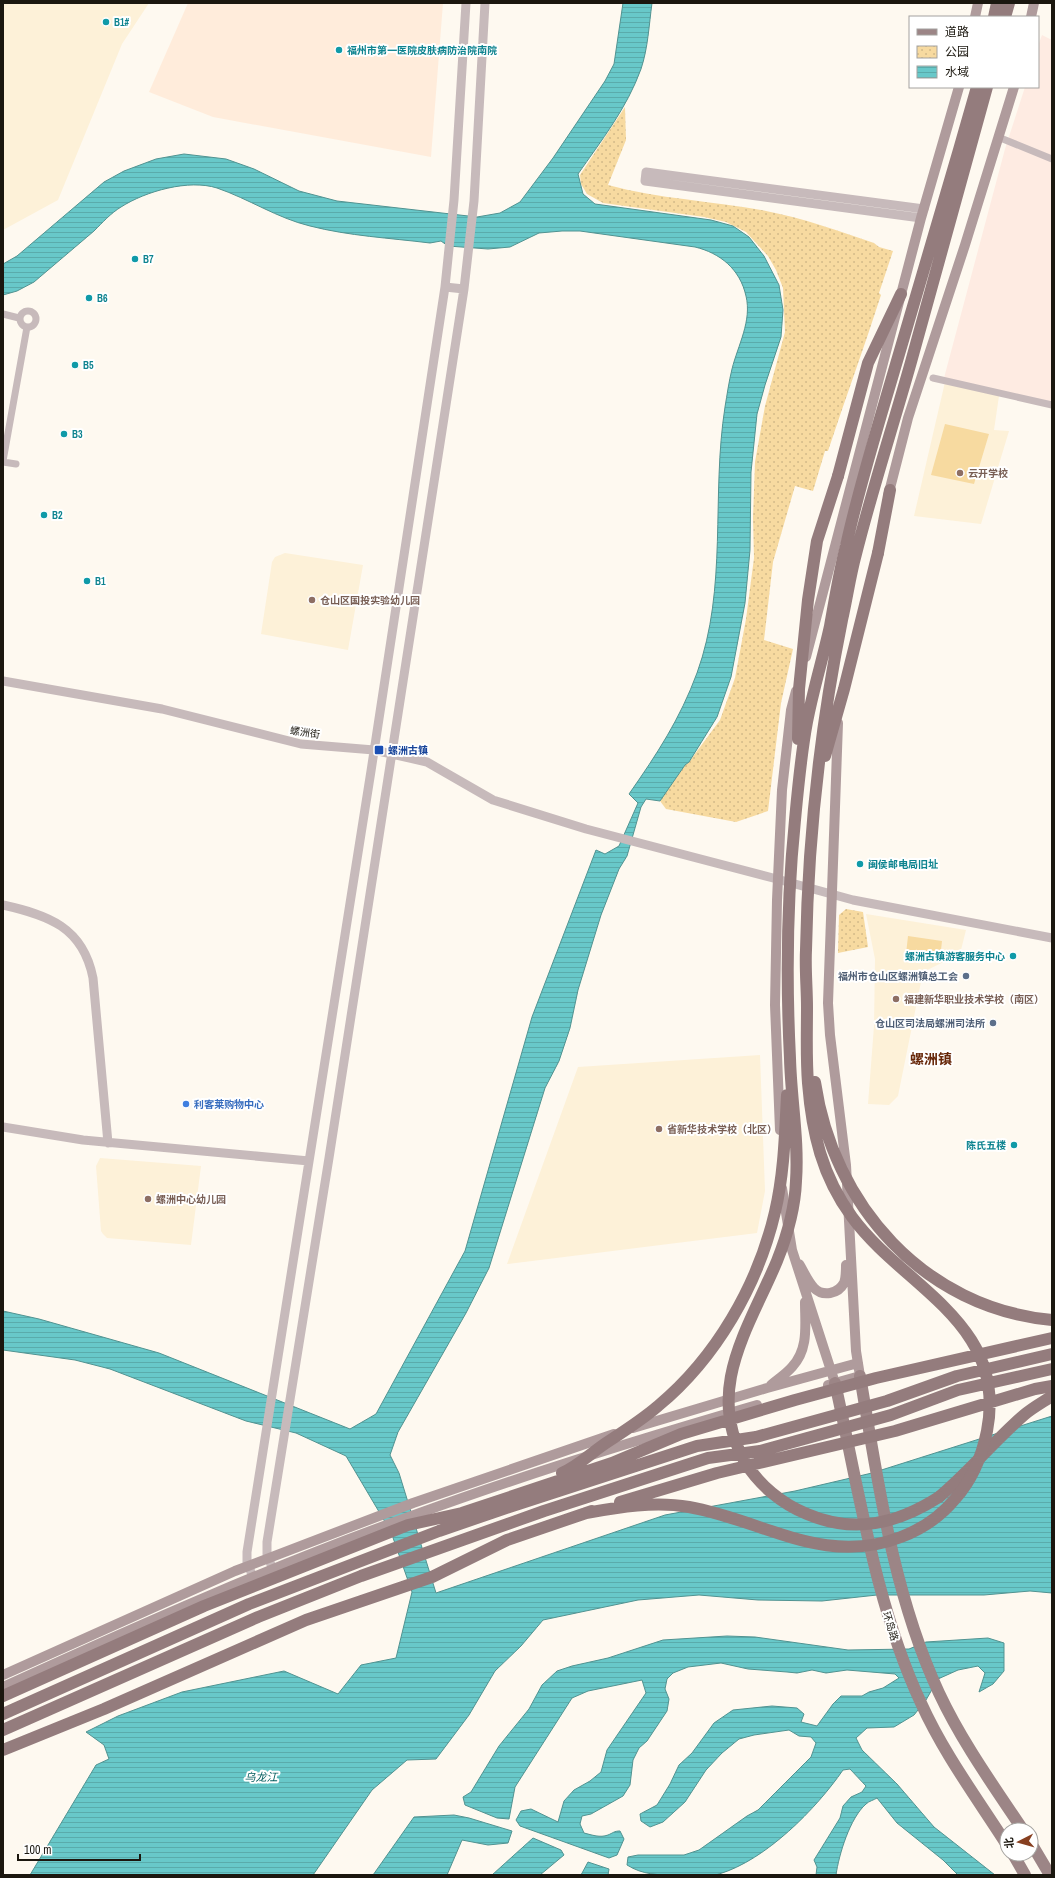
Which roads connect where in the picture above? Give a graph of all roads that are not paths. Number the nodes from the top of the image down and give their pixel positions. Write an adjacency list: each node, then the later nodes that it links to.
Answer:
1 (466, 3): 18 (street)
2 (485, 3): 19 (street)
3 (978, 3): 7 (main road)
4 (997, 3): 8 (highway)
5 (1008, 3): 9 (highway)
6 (1034, 3): 10 (main road)
7 (975, 16)
8 (994, 16)
9 (1005, 16)
10 (1031, 16)
11 (959, 88): 17 (main road)
12 (977, 88): 33 (highway, bridge)
13 (986, 88): 32 (highway, bridge)
14 (1014, 88): 15 (main road)
15 (998, 137): 16 (street); 28 (main road)
16 (1052, 159)
17 (923, 213): 17 (street); 20 (main road)
18 (445, 287): 19 (street); 30 (street)
19 (464, 289): 31 (street)
20 (901, 294): 33 (highway, bridge); 34 (main road)
21 (3, 314): 22 (street)
22 (19, 318): 23 (street); 23 (street)
23 (27, 327): 26 (street)
24 (933, 378): 25 (street)
25 (1052, 405)
26 (3, 461): 27 (street)
27 (16, 464)
28 (890, 490): 32 (highway, bridge); 35 (main road)
29 (3, 681): 30 (street, 螺洲街)
30 (374, 750): 31 (street, 螺洲街); 42 (street)
31 (393, 754): 34 (street, 螺洲街); 59 (street)
32 (817, 784): 38 (highway, bridge)
33 (799, 786): 39 (highway, bridge)
34 (777, 879): 35 (street, 螺洲街); 44 (main road)
35 (831, 895): 37 (street, 螺洲街); 43 (main road)
36 (3, 905): 41 (street)
37 (1052, 938)
38 (807, 1007): 46 (highway, bridge); 58 (highway, bridge)
39 (790, 1062): 56 (highway, bridge); 57 (highway, bridge)
40 (3, 1127): 41 (street)
41 (108, 1143): 42 (street)
42 (309, 1161): 60 (street)
43 (849, 1225): 44 (main road); 49 (main road)
44 (792, 1250): 45 (main road)
45 (805, 1294): 51 (main road); 55 (main road)
46 (1052, 1320)
47 (1052, 1338): 57 (highway, bridge)
48 (1052, 1354): 66 (highway, bridge)
49 (858, 1363): 51 (main road); 52 (main road)
50 (1052, 1369): 67 (highway, bridge)
51 (832, 1370): 53 (main road); 55 (main road)
52 (860, 1376): 53 (main road); 69 (main road, bridge)
53 (835, 1383): 61 (main road); 70 (main road, 环岛路, bridge)
54 (1052, 1386): 58 (highway, bridge)
55 (767, 1388): 59 (main road)
56 (1052, 1396)
57 (517, 1494): 65 (highway, bridge)
58 (586, 1513): 68 (highway, bridge)
59 (269, 1558): 60 (main road); 61 (street)
60 (248, 1566): 62 (street); 63 (main road)
61 (273, 1570): 62 (main road)
62 (253, 1577): 64 (main road)
63 (3, 1675)
64 (3, 1687)
65 (3, 1696)
66 (3, 1714)
67 (3, 1730)
68 (3, 1750)
69 (1018, 1822)
70 (999, 1833)
71 (1039, 1856): 74 (main road)
72 (1017, 1862): 73 (main road)
73 (1025, 1875)
74 (1050, 1875)

